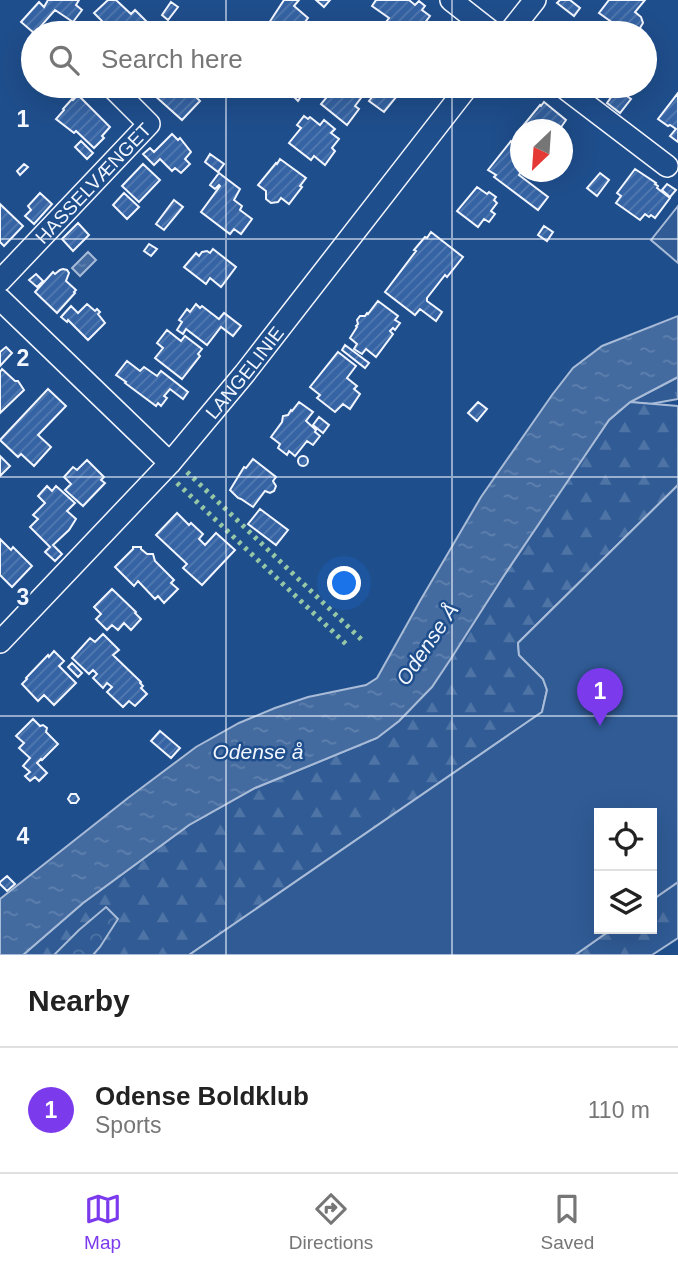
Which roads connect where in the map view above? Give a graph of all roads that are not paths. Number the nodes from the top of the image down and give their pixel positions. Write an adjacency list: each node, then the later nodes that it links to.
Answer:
1 (450, 0): 3 (street)
2 (535, 0): 4 (street)
3 (477, 21)
4 (518, 21)
5 (123, 98): 9 (street, HASSELVÆNGET)
6 (459, 98): 11 (street, LANGELINIE)
7 (578, 98): 8 (street)
8 (667, 166)
9 (0, 281)
10 (0, 299): 11 (street)
11 (170, 464): 12 (street, LANGELINIE)
12 (0, 642)

